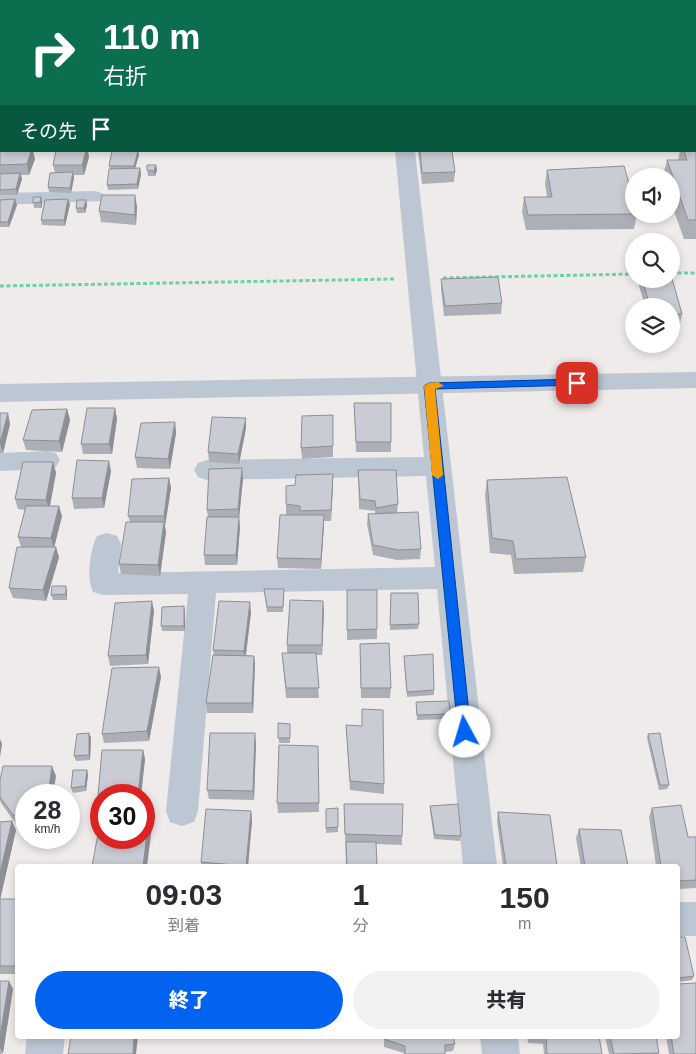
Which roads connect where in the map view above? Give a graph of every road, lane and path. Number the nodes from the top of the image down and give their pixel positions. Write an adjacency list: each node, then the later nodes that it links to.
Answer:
1 (405, 152): 7 (street)
2 (95, 196): 3 (street)
3 (0, 199)
4 (696, 273): 6 (path)
5 (625, 274): 7 (path)
6 (680, 274)
7 (418, 279): 8 (path); 10 (street)
8 (0, 286)
9 (696, 380): 10 (street)
10 (429, 386): 11 (street); 14 (street)
11 (0, 393)
12 (47, 460): 13 (street)
13 (0, 462)
14 (437, 466): 15 (street); 17 (street)
15 (207, 470)
16 (107, 544): 18 (street)
17 (448, 578): 18 (street); 20 (street)
18 (203, 583): 19 (street)
19 (182, 811)
20 (480, 864)
21 (680, 919): 22 (street)
22 (696, 919)
23 (46, 1039): 25 (street)
24 (499, 1039): 26 (street)
25 (44, 1054)
26 (500, 1054)

